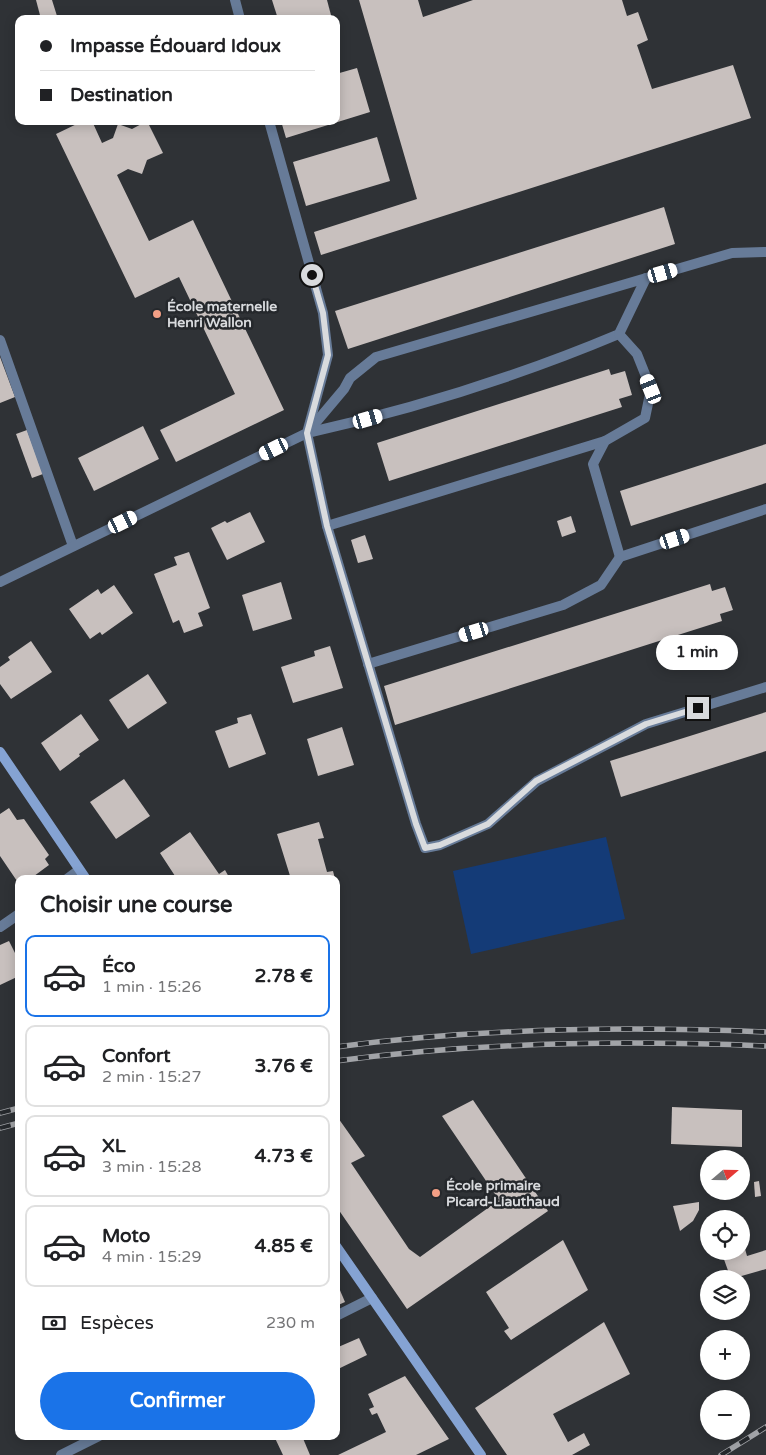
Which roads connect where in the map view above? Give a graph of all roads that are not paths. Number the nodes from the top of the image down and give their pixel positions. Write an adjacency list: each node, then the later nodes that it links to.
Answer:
1 (235, 0): 2 (street)
2 (239, 15)
3 (270, 125): 8 (street)
4 (766, 252): 5 (street)
5 (646, 278): 6 (street); 8 (street)
6 (619, 334): 8 (street); 9 (street)
7 (0, 340): 12 (street)
8 (307, 433): 11 (street); 12 (street)
9 (604, 441): 11 (street); 13 (street)
10 (766, 509): 13 (street)
11 (327, 526): 15 (street)
12 (73, 546): 14 (street)
13 (620, 557): 15 (street)
14 (0, 582)
15 (368, 664): 16 (street)
16 (766, 687)
17 (0, 752): 18 (main road)
18 (79, 870): 19 (street); 20 (main road)
19 (72, 875)
20 (83, 875)
21 (15, 917): 22 (street)
22 (0, 927)
23 (340, 1252): 24 (main road)
24 (372, 1298): 25 (street); 28 (main road)
25 (340, 1314)
26 (91, 1440): 27 (street)
27 (61, 1455)
28 (481, 1455)

